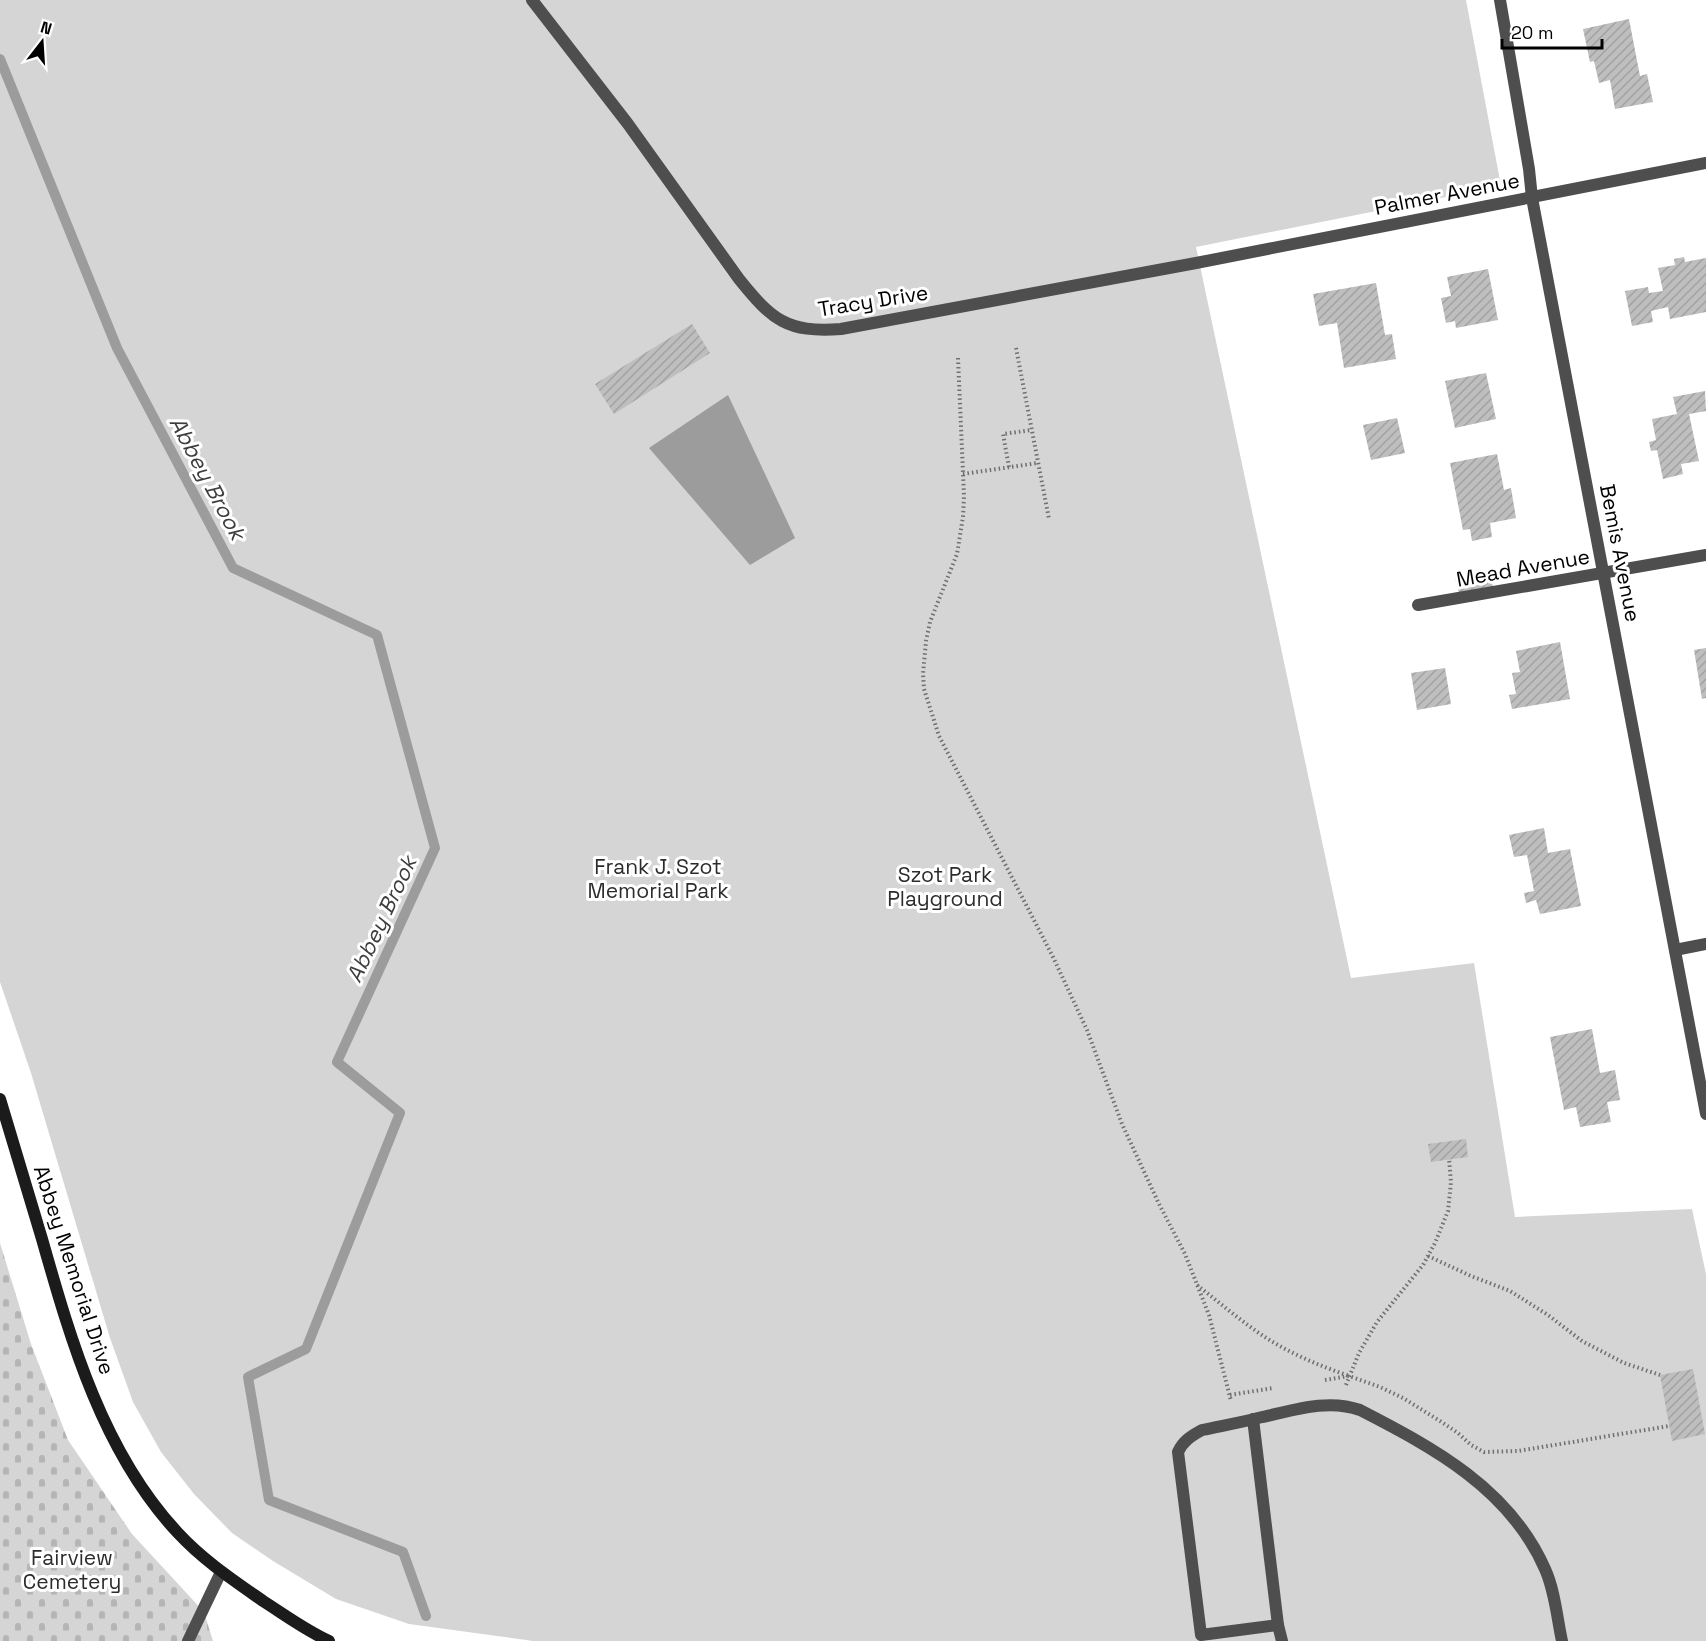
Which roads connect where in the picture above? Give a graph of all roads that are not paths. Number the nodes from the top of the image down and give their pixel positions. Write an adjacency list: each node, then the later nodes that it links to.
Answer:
1 (532, 0): 5 (street, Tracy Drive)
2 (1500, 0): 4 (street, Bemis Avenue)
3 (1706, 163): 4 (street, Palmer Avenue)
4 (1532, 198): 5 (street, Palmer Avenue); 7 (street, Bemis Avenue)
5 (1196, 263)
6 (1706, 555): 7 (street, Mead Avenue)
7 (1604, 573): 8 (street, Mead Avenue); 10 (street, Bemis Avenue)
8 (1418, 605)
9 (1706, 945): 10 (street)
10 (1675, 950): 12 (street, Bemis Avenue)
11 (0, 1099): 14 (main road, Abbey Memorial Drive)
12 (1706, 1114)
13 (1253, 1419): 15 (street); 15 (street); 19 (street)
14 (221, 1572): 16 (street); 17 (main road, Abbey Memorial Drive)
15 (1278, 1625): 18 (street)
16 (188, 1641)
17 (329, 1641)
18 (1282, 1641)
19 (1562, 1641)

